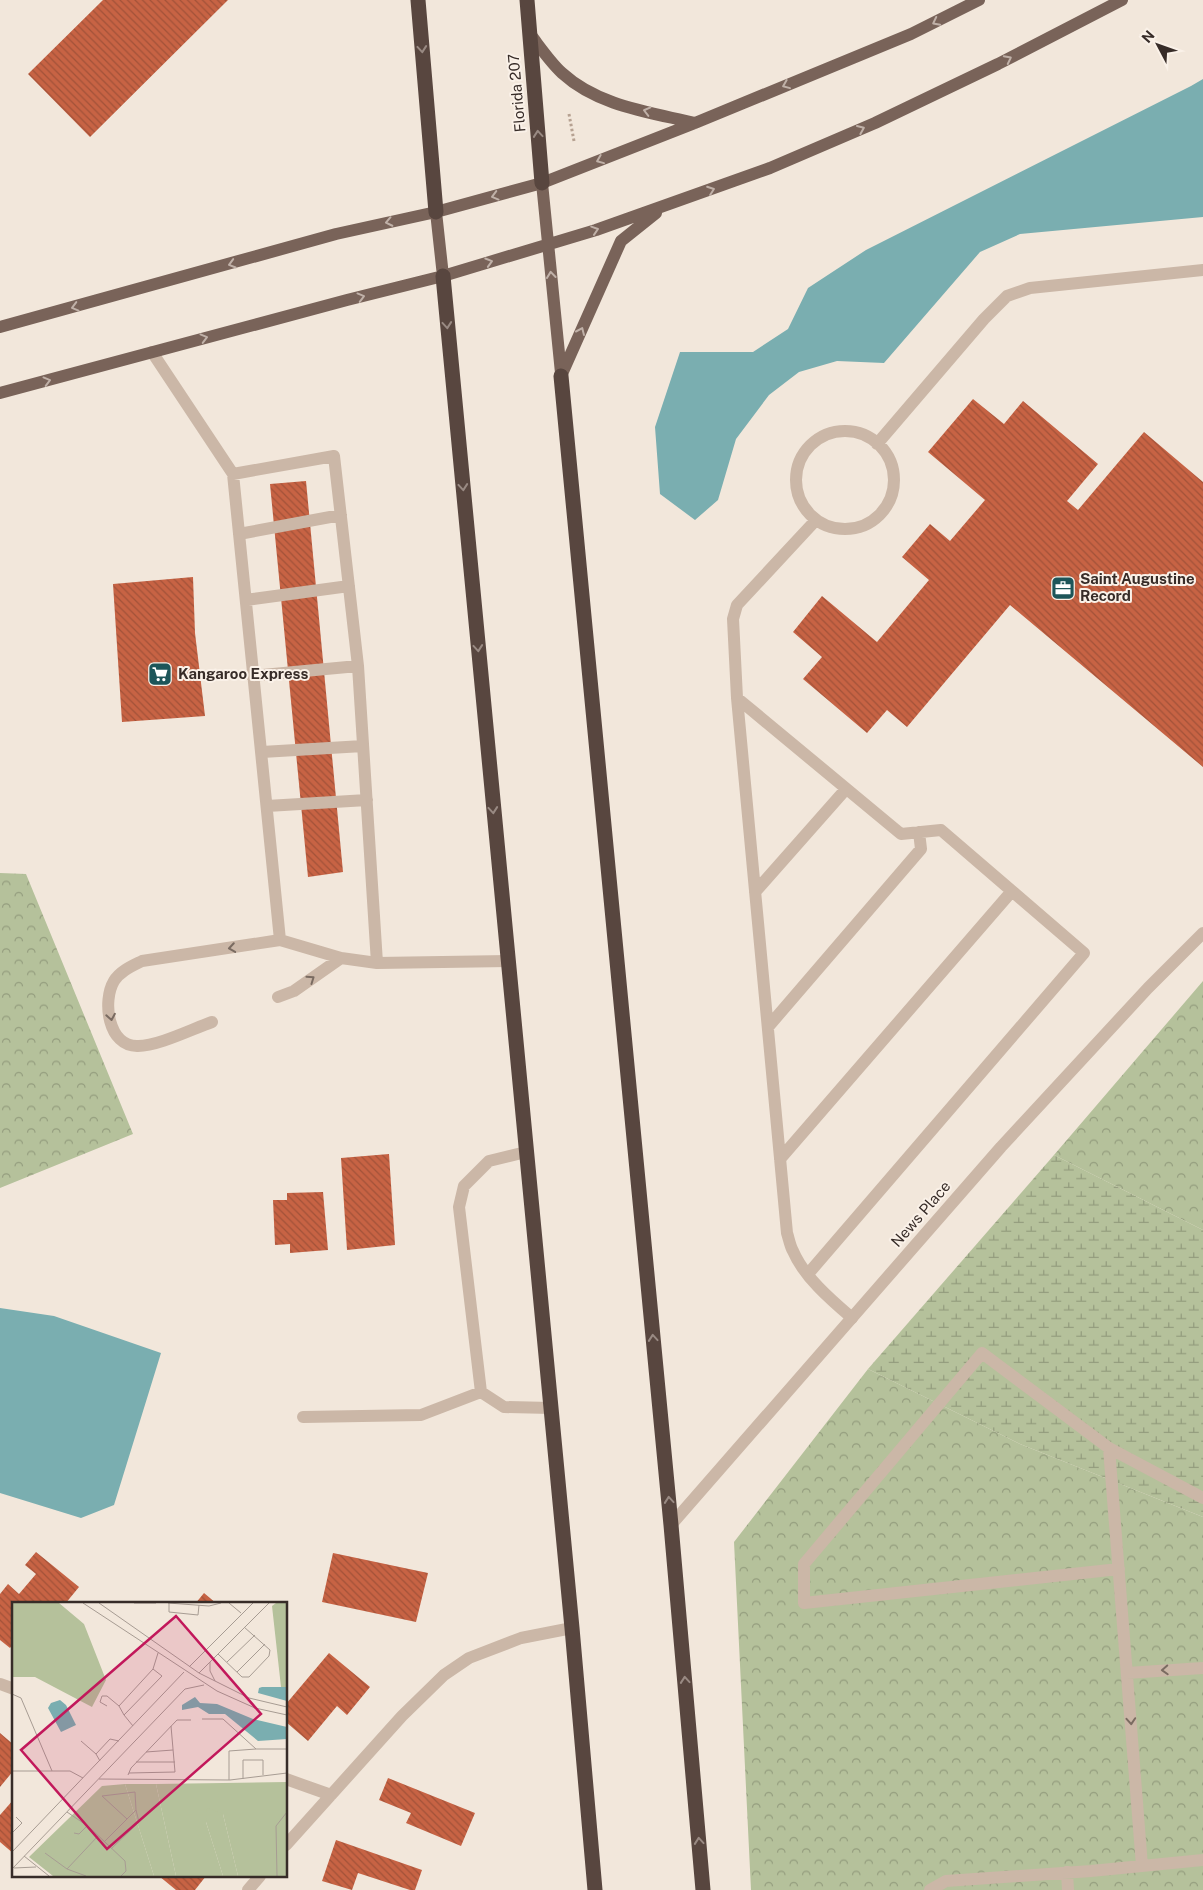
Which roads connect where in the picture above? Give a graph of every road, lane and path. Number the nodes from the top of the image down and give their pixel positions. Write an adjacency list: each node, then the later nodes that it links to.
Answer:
1 (418, 0): 13 (highway, one-way to 13)
2 (527, 0): 5 (highway, Florida 207)
3 (979, 0): 9 (main road, one-way to 9)
4 (1122, 0): 12 (main road, one-way to 4)
5 (530, 34): 9 (main road, one-way to 5); 11 (highway, Florida 207, one-way to 5)
6 (573, 110): 7 (path)
7 (569, 114): 8 (path); 10 (path)
8 (563, 116)
9 (694, 123): 11 (main road, one-way to 11)
10 (574, 141)
11 (542, 183): 13 (main road, one-way to 13); 14 (main road)
12 (665, 206): 14 (main road, one-way to 12); 19 (main road, one-way to 12)
13 (436, 212): 16 (main road); 17 (main road, one-way to 17)
14 (548, 244): 16 (main road, one-way to 14); 19 (main road, one-way to 14)
15 (1203, 270): 21 (street)
16 (443, 276): 18 (main road, one-way to 16); 42 (highway, one-way to 42)
17 (0, 327)
18 (152, 352): 20 (main road, one-way to 18); 22 (street)
19 (561, 376): 56 (highway, one-way to 19)
20 (0, 394)
21 (877, 444): 24 (street); 24 (street)
22 (233, 474): 23 (street); 25 (street)
23 (341, 515): 25 (street); 26 (street)
24 (816, 520): 30 (street)
25 (239, 534): 27 (street)
26 (350, 586): 27 (street); 28 (street)
27 (246, 600): 29 (street)
28 (358, 666): 29 (street); 31 (street)
29 (252, 676): 32 (street)
30 (737, 698): 33 (street); 38 (street)
31 (363, 746): 32 (street); 34 (street)
32 (262, 752): 35 (street)
33 (846, 789): 36 (street); 38 (street)
34 (367, 800): 35 (street); 43 (street)
35 (267, 806): 40 (street)
36 (919, 832): 37 (street); 46 (street)
37 (1012, 891): 48 (street); 49 (street)
38 (755, 892): 46 (street)
39 (1203, 933): 50 (street, News Place)
40 (280, 940): 41 (street); 45 (street, one-way to 45)
41 (341, 958): 43 (street); 44 (street, one-way to 41)
42 (508, 961): 43 (street); 47 (highway)
43 (377, 963)
44 (278, 997)
45 (212, 1022)
46 (768, 1027): 48 (street)
47 (526, 1152): 51 (street); 52 (highway)
48 (780, 1159): 49 (street)
49 (808, 1274): 50 (street)
50 (852, 1318): 56 (street, News Place)
51 (481, 1392): 52 (street); 53 (street)
52 (550, 1408): 58 (highway)
53 (303, 1417)
54 (1109, 1448): 55 (street); 57 (street); 57 (street)
55 (1203, 1498)
56 (671, 1525): 72 (highway, one-way to 56)
57 (1120, 1569): 60 (street)
58 (572, 1628): 64 (street); 71 (highway)
59 (1203, 1668): 60 (street, one-way to 60)
60 (1127, 1673): 67 (street, one-way to 67)
61 (0, 1684): 62 (street)
62 (12, 1688)
63 (288, 1780): 64 (street)
64 (331, 1795): 65 (street)
65 (288, 1843)
66 (1203, 1860): 67 (street)
67 (1142, 1866): 68 (street)
68 (1067, 1872): 73 (street); 74 (street)
69 (258, 1878): 70 (street)
70 (248, 1890)
71 (595, 1890)
72 (703, 1890)
73 (930, 1890)
74 (1068, 1890)

